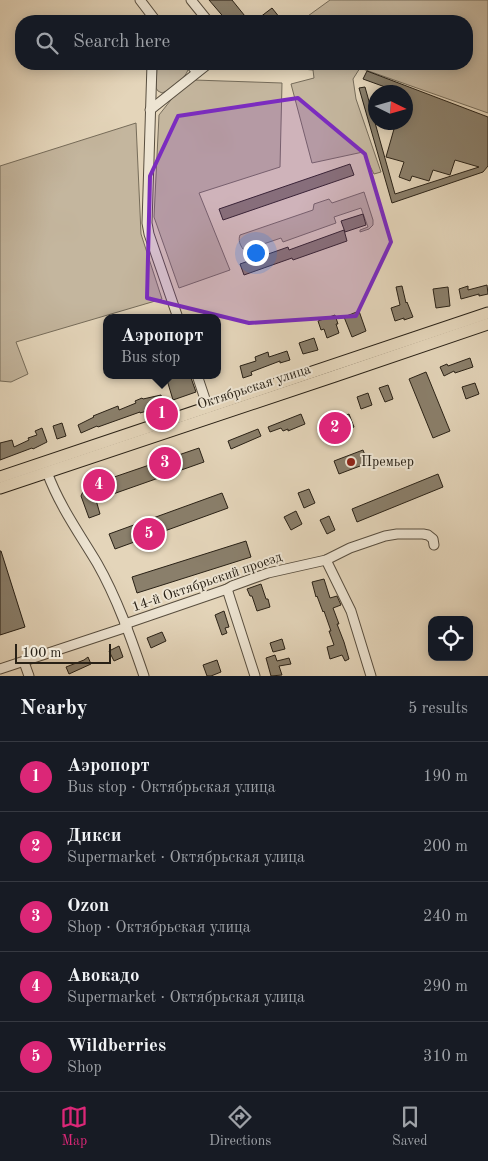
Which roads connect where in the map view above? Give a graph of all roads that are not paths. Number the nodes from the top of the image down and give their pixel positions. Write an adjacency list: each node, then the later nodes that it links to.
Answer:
1 (140, 0): 3 (street)
2 (191, 0): 4 (street)
3 (149, 15)
4 (203, 15)
5 (152, 70): 8 (street)
6 (200, 70): 7 (street)
7 (197, 72): 8 (street)
8 (150, 110): 10 (street)
9 (488, 313): 13 (main road, Октябрьская улица)
10 (177, 314)
11 (488, 324): 13 (main road, Октябрьская улица)
12 (198, 379): 13 (street)
13 (209, 412): 14 (main road, Октябрьская улица)
14 (45, 467): 15 (main road, Октябрьская улица); 16 (main road, Октябрьская улица); 20 (street)
15 (0, 477)
16 (0, 488)
17 (434, 546): 18 (street, 14-й Октябрьский проезд)
18 (326, 560): 19 (street, 14-й Октябрьский проезд); 26 (street)
19 (227, 589): 20 (street, 14-й Октябрьский проезд); 25 (street)
20 (126, 626): 21 (street, 14-й Октябрьский проезд); 24 (street)
21 (24, 662): 22 (street, 14-й Октябрьский проезд); 23 (street)
22 (0, 669)
23 (29, 676)
24 (144, 676)
25 (255, 676)
26 (370, 676)

